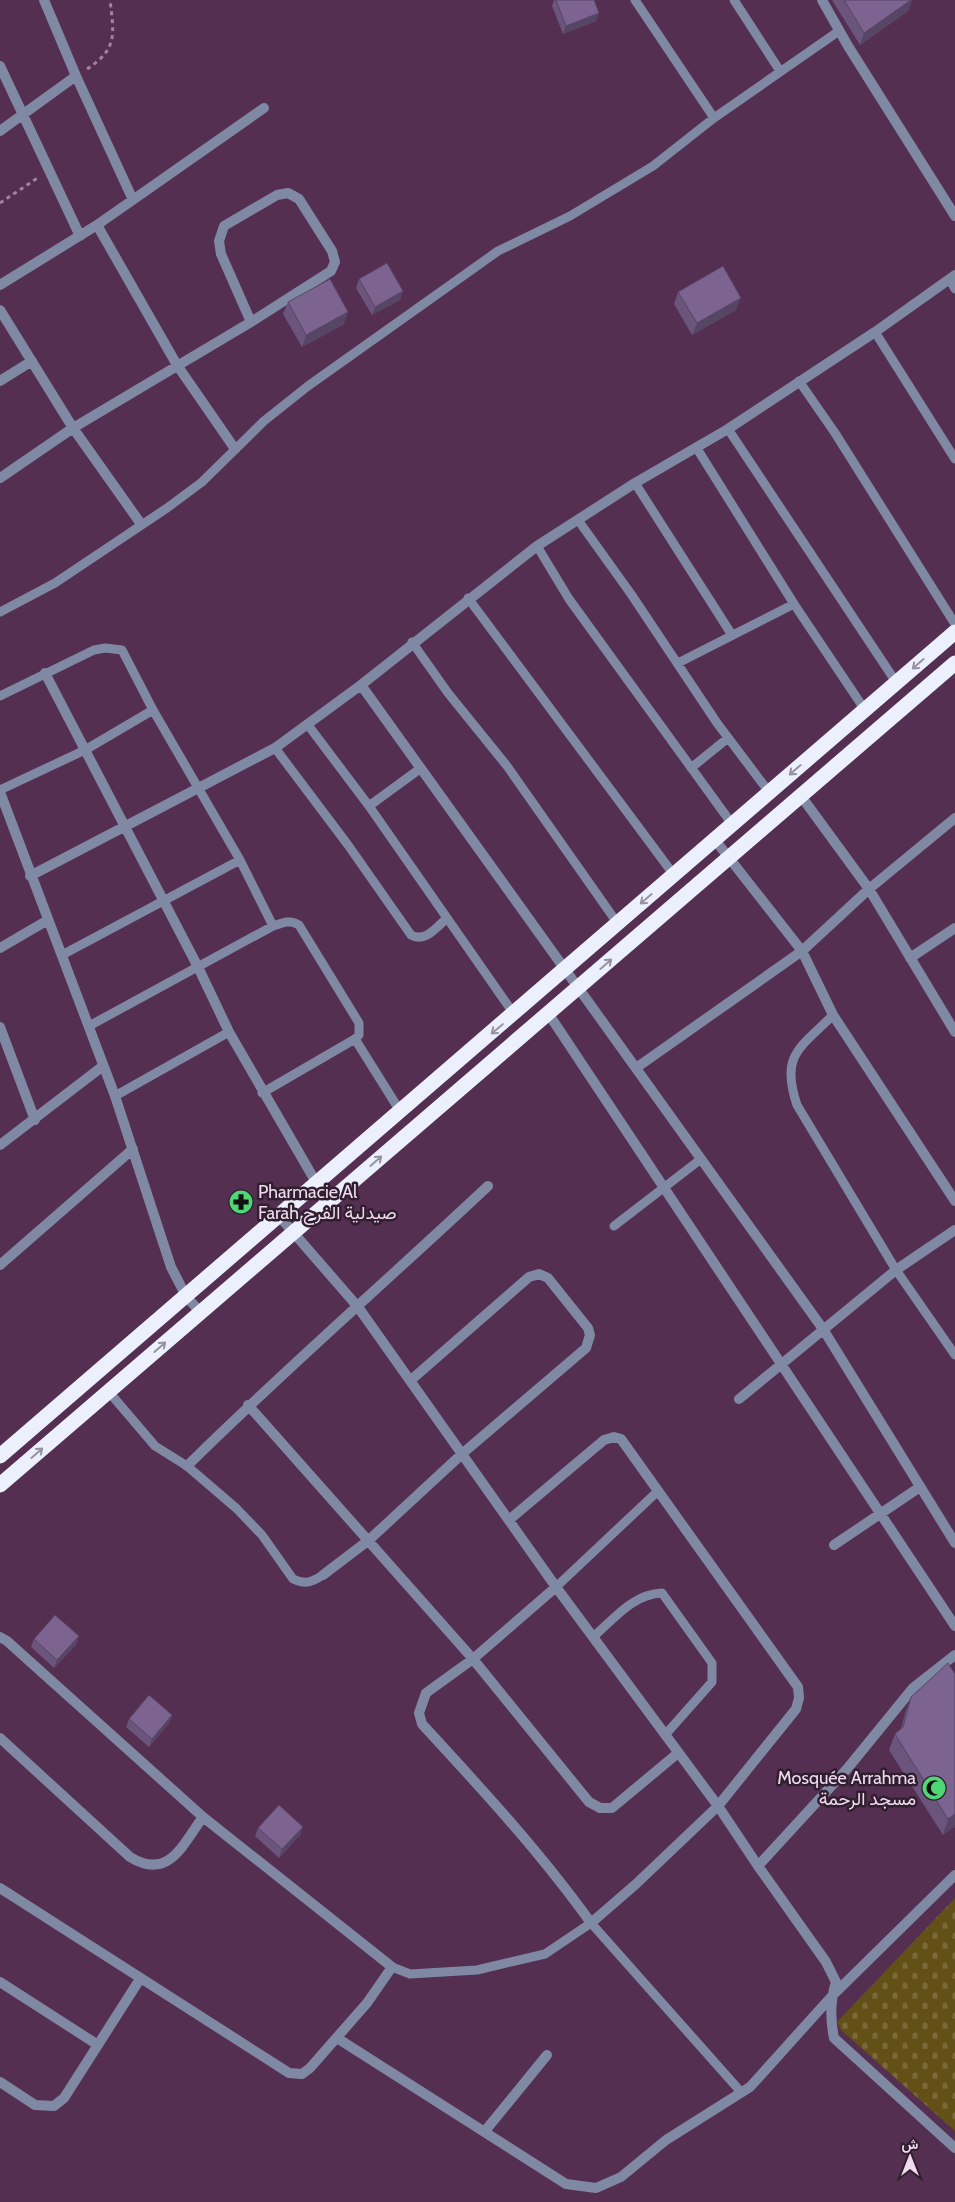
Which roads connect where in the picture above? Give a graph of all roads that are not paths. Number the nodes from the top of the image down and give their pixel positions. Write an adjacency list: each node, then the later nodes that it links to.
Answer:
1 (44, 0): 8 (street)
2 (635, 0): 11 (lane)
3 (734, 0): 7 (lane)
4 (822, 0): 5 (street)
5 (839, 31): 7 (lane); 14 (street)
6 (0, 66): 10 (street)
7 (780, 71): 11 (lane)
8 (76, 76): 10 (street); 13 (street)
9 (264, 108): 13 (street)
10 (24, 116): 12 (street); 16 (street)
11 (714, 118): 30 (lane)
12 (0, 131)
13 (133, 200): 15 (street)
14 (955, 216)
15 (97, 225): 16 (street); 24 (street)
16 (80, 236): 18 (street)
17 (952, 277): 19 (lane); 22 (street)
18 (1, 282)
19 (955, 289)
20 (0, 310): 23 (street)
21 (251, 322): 21 (street); 24 (street)
22 (875, 332): 26 (street); 31 (lane)
23 (32, 361): 25 (street); 27 (street)
24 (177, 365): 27 (street); 30 (street)
25 (0, 381)
26 (799, 381): 28 (street); 40 (lane)
27 (74, 428): 32 (street); 35 (street)
28 (728, 429): 29 (street); 47 (lane)
29 (696, 448): 33 (street); 38 (lane)
30 (235, 449): 35 (lane)
31 (955, 459)
32 (0, 478)
33 (635, 483): 34 (street); 42 (lane)
34 (578, 520): 36 (street); 44 (lane)
35 (141, 524): 39 (lane)
36 (537, 546): 37 (street); 57 (lane)
37 (468, 598): 43 (street); 69 (lane)
38 (794, 604): 42 (lane); 51 (lane)
39 (0, 612)
40 (955, 624)
41 (955, 632): 47 (highway, one-way to 47)
42 (732, 635): 44 (lane)
43 (412, 642): 48 (street); 75 (lane)
44 (678, 663): 53 (lane)
45 (955, 663): 61 (highway)
46 (45, 673): 49 (lane); 50 (lane); 55 (street)
47 (896, 682): 51 (highway)
48 (361, 685): 52 (street); 56 (street)
49 (0, 696)
50 (153, 710): 55 (lane); 58 (lane)
51 (865, 710): 60 (highway, one-way to 60)
52 (308, 725): 54 (street); 62 (lane)
53 (728, 738): 57 (lane); 60 (lane)
54 (274, 748): 58 (street); 73 (lane)
55 (85, 750): 59 (lane); 65 (street)
56 (421, 768): 62 (lane); 83 (street)
57 (691, 768): 64 (lane)
58 (198, 787): 65 (street); 68 (lane)
59 (0, 791): 70 (street)
60 (769, 792): 64 (highway)
61 (801, 796): 67 (highway); 71 (street)
62 (369, 806): 73 (lane)
63 (955, 818): 71 (street)
64 (732, 824): 66 (highway)
65 (125, 825): 70 (street); 72 (street)
66 (715, 840): 67 (street); 69 (highway)
67 (729, 858): 79 (street); 84 (highway, one-way to 67)
68 (240, 860): 72 (lane); 76 (lane)
69 (674, 875): 75 (highway, one-way to 75)
70 (30, 876): 74 (street)
71 (869, 889): 79 (street); 81 (street)
72 (163, 900): 80 (lane); 82 (street)
73 (447, 918): 86 (lane)
74 (48, 920): 78 (street); 80 (street)
75 (618, 924): 83 (highway)
76 (273, 926): 82 (lane); 92 (lane)
77 (955, 928): 81 (street)
78 (0, 948)
79 (802, 951): 87 (street); 94 (street)
80 (62, 955): 88 (street)
81 (910, 958): 91 (street)
82 (198, 968): 88 (lane); 90 (street)
83 (566, 969): 84 (street); 86 (highway)
84 (579, 987): 85 (highway); 94 (street)
85 (548, 1013): 104 (street); 109 (highway, one-way to 85)
86 (514, 1014): 97 (highway, one-way to 97)
87 (833, 1015): 105 (street); 111 (lane)
88 (89, 1026): 93 (street)
89 (0, 1028): 98 (street)
90 (229, 1032): 95 (street); 96 (lane)
91 (955, 1032)
92 (355, 1039): 95 (lane); 97 (lane)
93 (103, 1066): 96 (street); 98 (street)
94 (636, 1068): 101 (street)
95 (262, 1093): 102 (street)
96 (115, 1096): 100 (street)
97 (400, 1111): 102 (highway)
98 (35, 1120): 99 (street)
99 (0, 1145)
100 (133, 1149): 110 (street); 112 (street)
101 (701, 1159): 104 (lane); 115 (street)
102 (317, 1184): 106 (highway)
103 (488, 1186): 113 (street)
104 (665, 1187): 107 (lane); 117 (street)
105 (955, 1201)
106 (280, 1216): 109 (street); 112 (highway)
107 (614, 1226)
108 (955, 1230): 111 (street)
109 (294, 1232): 113 (street); 114 (highway)
110 (0, 1265)
111 (896, 1270): 115 (street); 116 (lane)
112 (186, 1296): 114 (street); 123 (highway)
113 (358, 1308): 118 (street); 121 (street)
114 (200, 1312): 119 (highway, one-way to 114)
115 (823, 1329): 117 (street); 126 (street)
116 (955, 1355)
117 (780, 1364): 120 (street); 128 (street)
118 (410, 1380): 122 (street); 122 (street)
119 (109, 1392): 124 (lane); 125 (highway, one-way to 119)
120 (739, 1399)
121 (248, 1405): 124 (street); 130 (street)
122 (463, 1453): 129 (street); 130 (street)
123 (0, 1456)
124 (187, 1466): 133 (lane)
125 (0, 1485)
126 (920, 1487): 128 (street); 131 (street)
127 (658, 1491): 129 (street); 134 (lane); 143 (street)
128 (880, 1513): 132 (street); 135 (street)
129 (509, 1520): 134 (street)
130 (369, 1540): 133 (street); 139 (street)
131 (955, 1542)
132 (834, 1545)
133 (324, 1575)
134 (556, 1587): 137 (street); 139 (street)
135 (955, 1626)
136 (0, 1637): 144 (street)
137 (593, 1637): 140 (street); 140 (lane)
138 (955, 1655): 145 (street)
139 (472, 1660): 142 (street); 148 (street)
140 (665, 1735): 142 (street)
141 (0, 1738): 144 (street)
142 (678, 1753): 143 (street)
143 (718, 1806): 145 (street); 148 (street)
144 (203, 1817): 149 (street)
145 (758, 1866): 152 (street)
146 (955, 1875): 152 (street)
147 (0, 1888): 150 (street)
148 (591, 1923): 149 (lane); 157 (lane)
149 (392, 1967): 153 (street)
150 (140, 1979): 153 (street); 154 (street)
151 (0, 1982): 154 (street)
152 (832, 1996): 157 (street); 159 (street)
153 (337, 2038): 158 (street)
154 (98, 2044): 156 (street)
155 (547, 2055): 158 (street)
156 (0, 2082)
157 (741, 2092): 158 (street)
158 (485, 2131)
159 (955, 2148)

